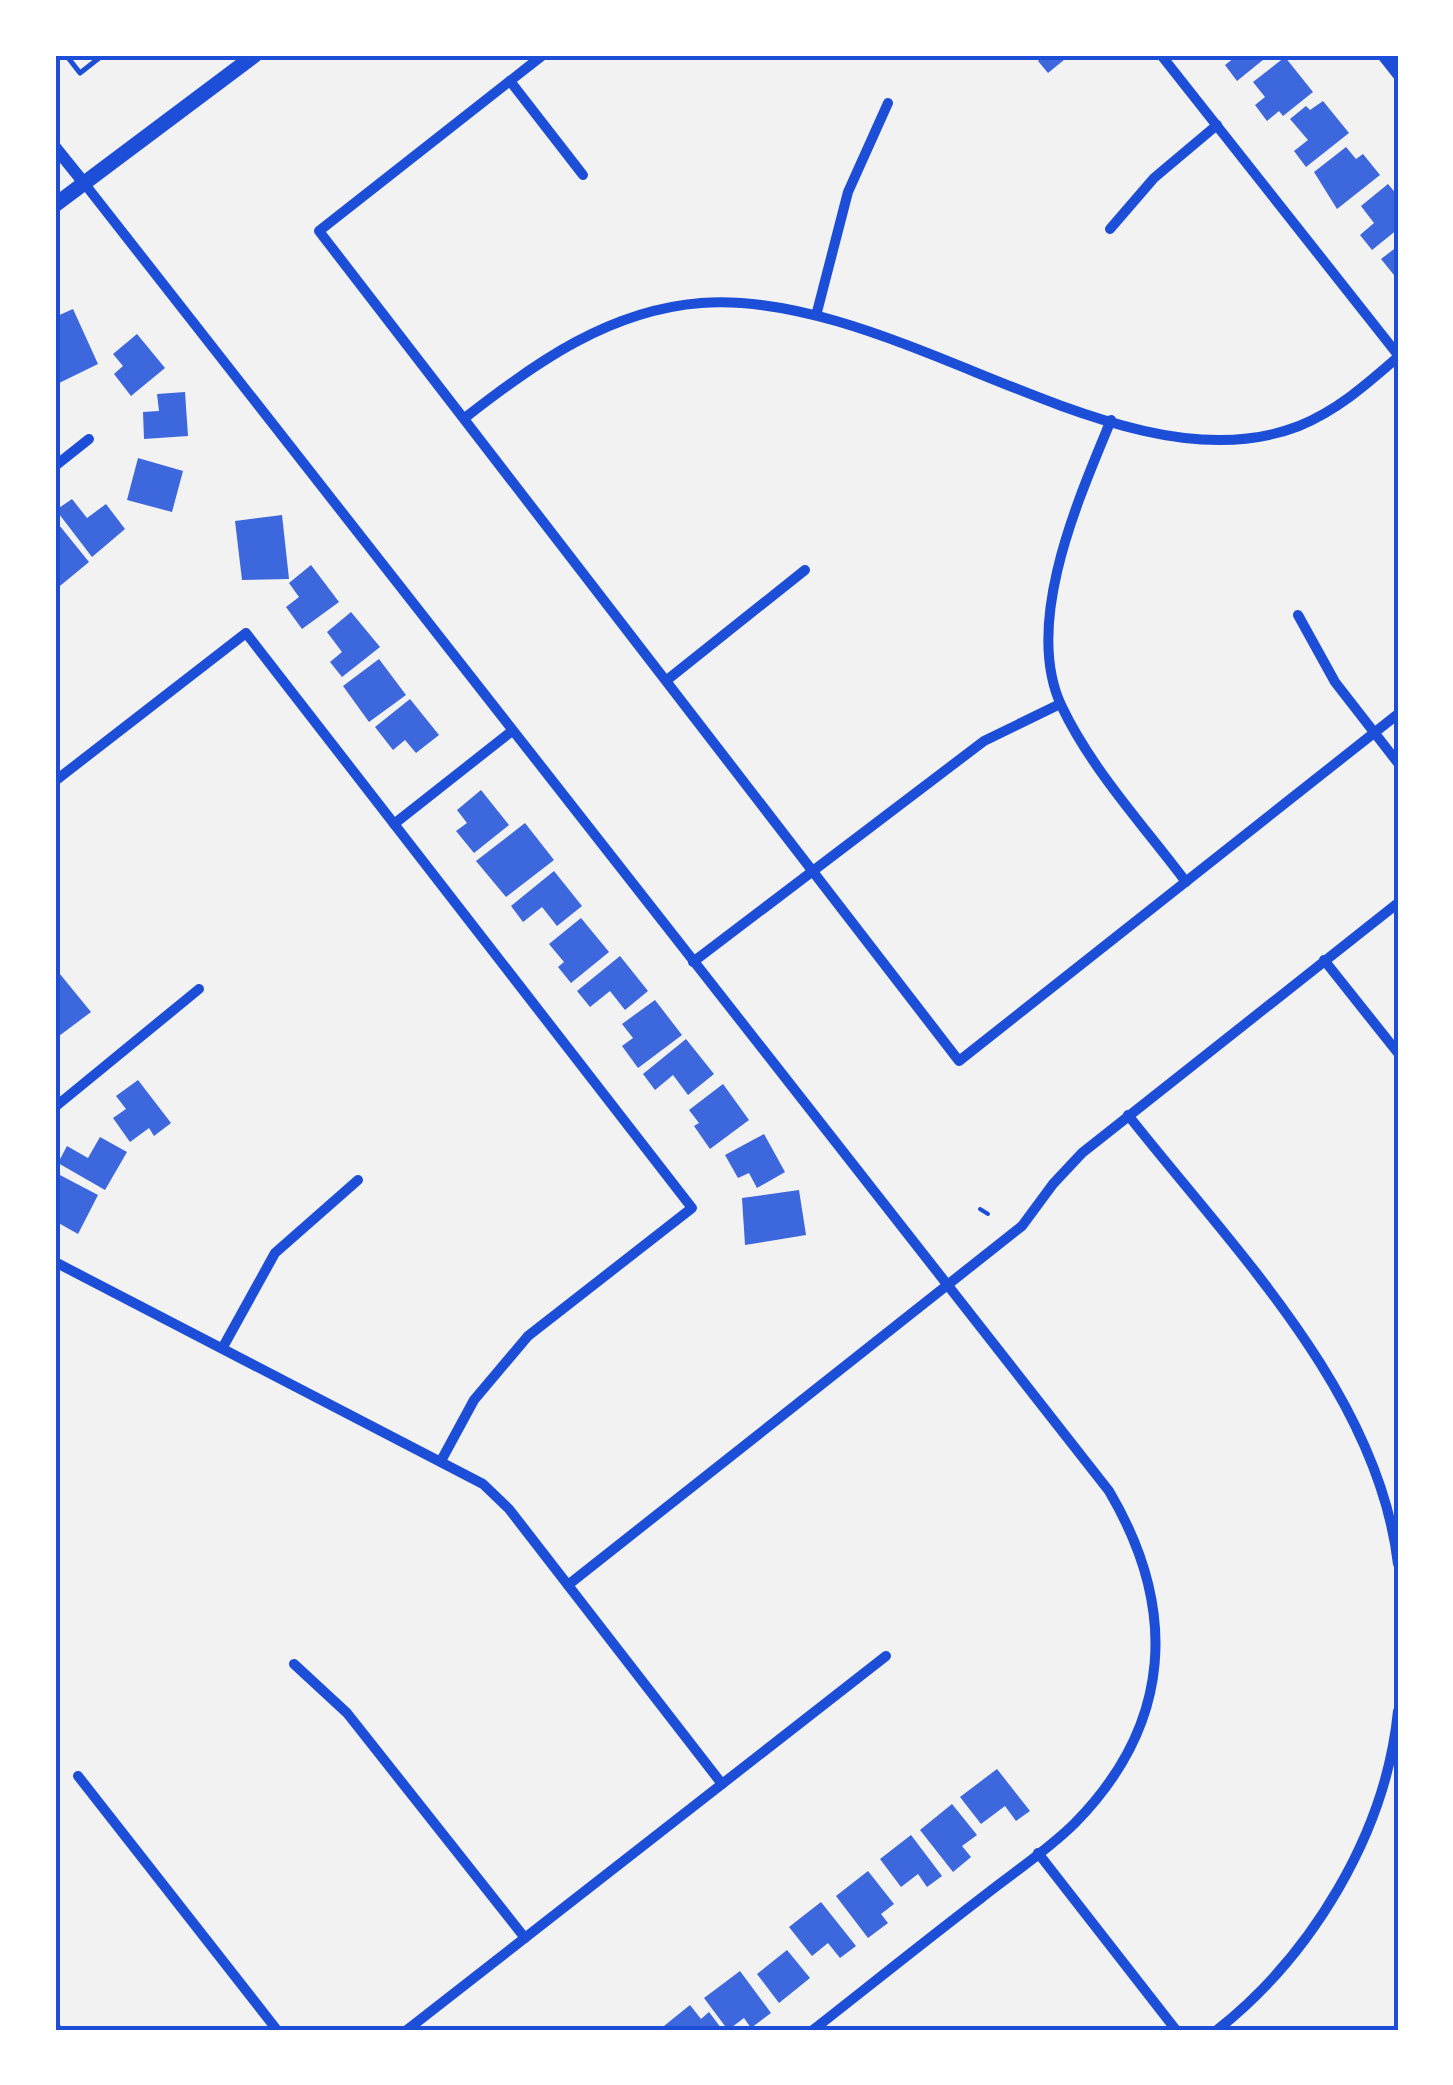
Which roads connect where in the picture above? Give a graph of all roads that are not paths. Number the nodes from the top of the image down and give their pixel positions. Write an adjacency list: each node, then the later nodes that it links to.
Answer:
1 (66, 55): 2 (lane)
2 (102, 55)
3 (254, 55): 13 (main road)
4 (543, 55): 8 (street)
5 (1162, 55): 10 (street)
6 (1383, 55): 7 (street)
7 (1398, 74)
8 (510, 81): 12 (street); 18 (street)
9 (888, 102): 16 (street)
10 (1217, 125): 15 (street); 17 (street)
11 (55, 146): 13 (street)
12 (583, 175)
13 (84, 183): 14 (main road); 27 (street)
14 (55, 204)
15 (1110, 229)
16 (817, 312): 18 (street); 19 (street)
17 (1398, 356): 19 (street)
18 (466, 417): 24 (street)
19 (1110, 420): 25 (street)
20 (90, 439): 21 (street)
21 (55, 466)
22 (805, 570): 24 (street)
23 (1298, 615): 28 (street)
24 (667, 680): 32 (street)
25 (1060, 704): 32 (street); 33 (street)
26 (1398, 714): 28 (street)
27 (512, 731): 31 (street); 36 (street)
28 (1374, 733): 29 (street); 33 (street)
29 (1398, 763)
30 (55, 781): 31 (street)
31 (394, 824): 45 (street)
32 (814, 870): 33 (street); 36 (street)
33 (1186, 882)
34 (1398, 903): 35 (street)
35 (1324, 960): 38 (street); 40 (street)
36 (693, 962): 43 (street)
37 (199, 989): 39 (street)
38 (1398, 1053)
39 (55, 1107)
40 (1128, 1115): 43 (street); 46 (street)
41 (358, 1180): 44 (street)
42 (55, 1262): 44 (street)
43 (947, 1287): 47 (street); 54 (street)
44 (223, 1348): 45 (street)
45 (442, 1459): 47 (street)
46 (1398, 1564)
47 (568, 1585): 53 (street)
48 (886, 1656): 53 (street)
49 (294, 1664): 55 (street)
50 (1398, 1711): 51 (street)
51 (1397, 1724): 62 (street)
52 (78, 1776): 58 (street)
53 (722, 1784): 55 (street)
54 (1038, 1853): 60 (street); 61 (street)
55 (525, 1938): 59 (street)
56 (55, 2023): 57 (lane)
57 (60, 2030)
58 (277, 2030)
59 (408, 2030)
60 (813, 2030)
61 (1176, 2030)
62 (1217, 2030)

